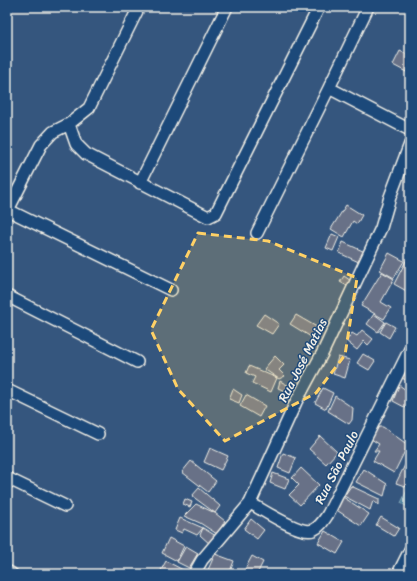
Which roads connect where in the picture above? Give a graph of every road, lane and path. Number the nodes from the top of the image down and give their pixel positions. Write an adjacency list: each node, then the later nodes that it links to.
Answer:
1 (139, 7): 6 (street)
2 (227, 7): 9 (street)
3 (319, 7): 9 (street)
4 (368, 7): 5 (street)
5 (329, 88): 7 (street); 11 (street)
6 (69, 124): 9 (street); 10 (street)
7 (410, 130)
8 (410, 144): 19 (street, Rua José Matias)
9 (140, 183)
10 (7, 211): 12 (street)
11 (257, 233)
12 (171, 290)
13 (7, 296): 15 (street)
14 (410, 349): 19 (street, Rua São Paulo)
15 (137, 362)
16 (7, 390): 17 (street)
17 (98, 434)
18 (7, 478): 20 (street)
19 (250, 503): 24 (street, Rua José Matias)
20 (65, 506)
21 (410, 550): 25 (street)
22 (7, 571): 23 (street)
23 (12, 574)
24 (194, 574)
25 (398, 574)

